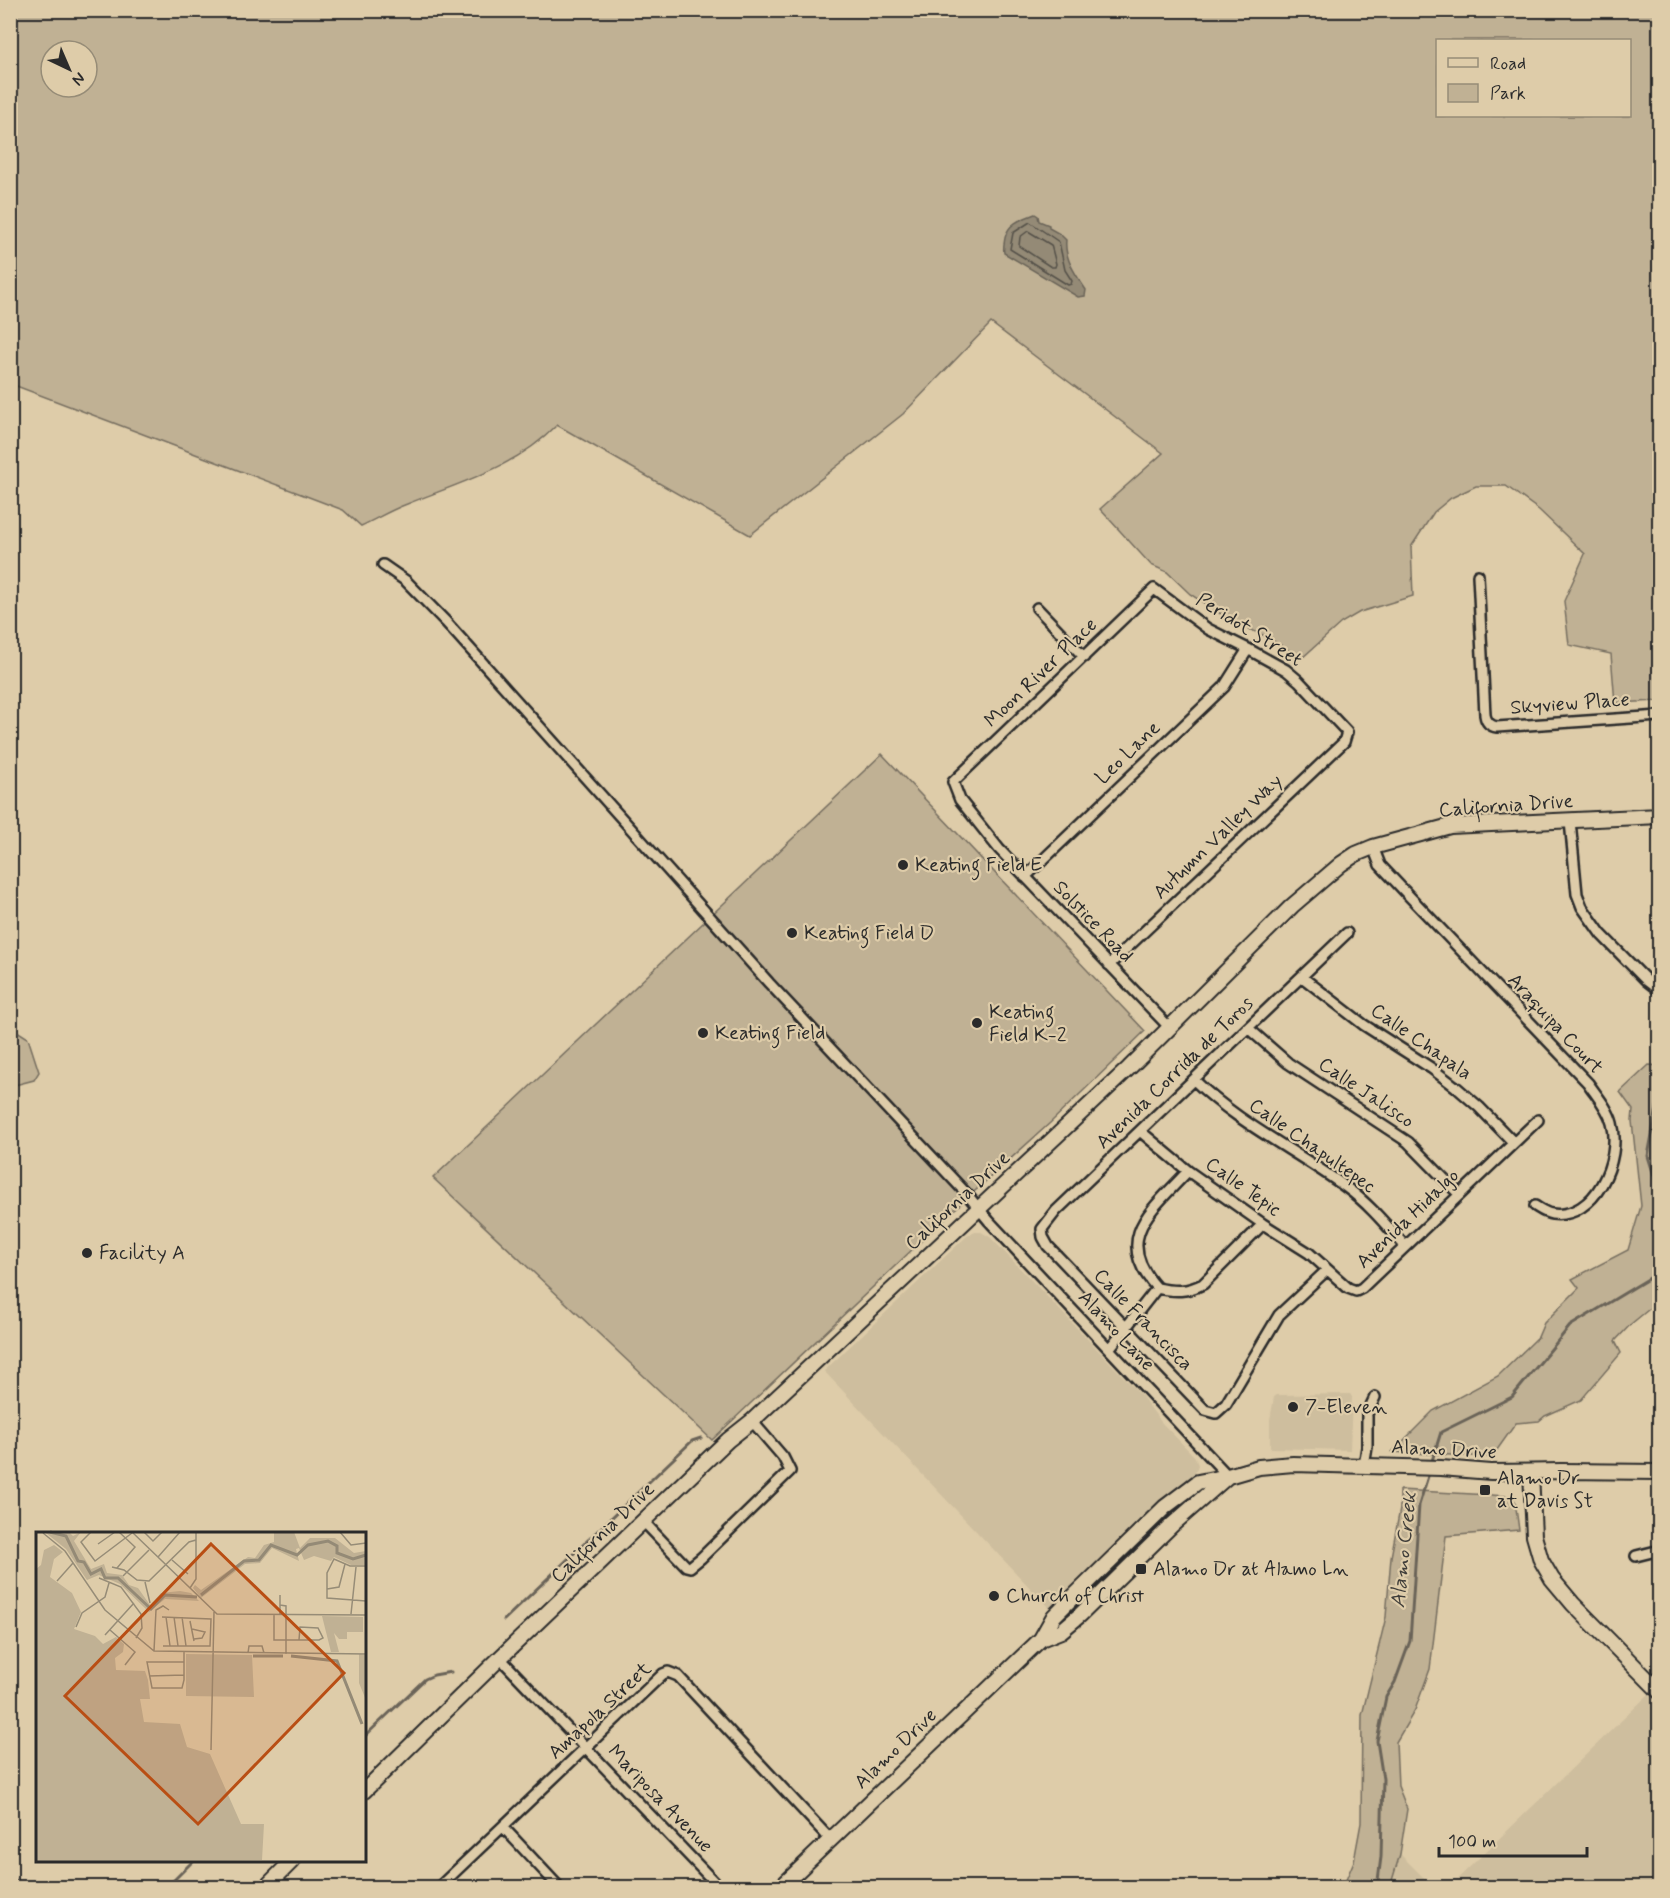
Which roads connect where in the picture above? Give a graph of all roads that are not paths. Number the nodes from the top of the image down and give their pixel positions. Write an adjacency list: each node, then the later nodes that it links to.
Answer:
1 (383, 565): 27 (street, Alamo Lane)
2 (1478, 575): 7 (street, Skyview Place)
3 (1154, 589): 5 (street, Peridot Street); 6 (street, Moon River Place)
4 (1037, 608): 6 (street)
5 (1248, 648): 8 (street, Peridot Street); 13 (street, Leo Lane)
6 (1084, 657): 9 (street, Moon River Place)
7 (1659, 716)
8 (1347, 732): 15 (street, Autumn Valley Way)
9 (953, 782): 13 (street, Solstice Road)
10 (1659, 816): 11 (street, California Drive)
11 (1570, 821): 12 (street, California Drive); 17 (street)
12 (1373, 847): 18 (street, California Drive); 26 (street, Araquipa Court)
13 (1024, 877): 15 (street, Solstice Road)
14 (1347, 933): 16 (street, Avenida Corrida de Toros)
15 (1109, 966): 18 (street, Solstice Road)
16 (1302, 976): 19 (street, Avenida Corrida de Toros); 23 (street, Calle Chapala)
17 (1659, 991)
18 (1169, 1027): 27 (street, California Drive)
19 (1248, 1028): 20 (street, Avenida Corrida de Toros); 25 (street, Calle Jalisco)
20 (1194, 1080): 22 (street, Avenida Corrida de Toros); 30 (street, Calle Chapultepec)
21 (1538, 1120): 23 (street, Avenida Hidalgo)
22 (1140, 1131): 24 (street, Calle Tepic); 29 (street, Avenida Corrida de Toros)
23 (1514, 1143): 25 (street, Avenida Hidalgo)
24 (1188, 1171): 28 (street, Calle Tepic); 32 (street)
25 (1459, 1194): 30 (street, Avenida Hidalgo)
26 (1535, 1206)
27 (979, 1209): 34 (street, Alamo Lane); 36 (street, California Drive)
28 (1263, 1224): 31 (street, Calle Tepic); 32 (street)
29 (1048, 1246): 33 (street, Calle Francisca)
30 (1405, 1246): 31 (street, Avenida Hidalgo)
31 (1327, 1270): 33 (street, Calle Francisca)
32 (1157, 1288): 33 (street)
33 (1126, 1327): 34 (street)
34 (1109, 1349): 40 (street, Alamo Lane)
35 (1375, 1397): 37 (street)
36 (752, 1421): 41 (street, California Drive); 41 (street)
37 (1364, 1466): 38 (street, Alamo Drive); 40 (street, Alamo Drive)
38 (1531, 1472): 39 (street, Alamo Drive); 48 (street)
39 (1659, 1472)
40 (1228, 1476): 42 (street, Alamo Drive); 45 (street, Alamo Drive)
41 (643, 1521): 47 (street, California Drive)
42 (1137, 1535): 45 (street); 46 (street, Alamo Drive)
43 (1659, 1550): 44 (street)
44 (1636, 1556)
45 (1062, 1630): 46 (street, Alamo Drive)
46 (1041, 1639): 52 (street, Alamo Drive)
47 (500, 1658): 49 (street, Mariposa Avenue); 50 (street, California Drive)
48 (1659, 1692)
49 (585, 1748): 51 (street, Amapola Street); 52 (street, Amapola Street); 58 (street, Mariposa Avenue)
50 (366, 1789)
51 (503, 1827): 56 (street, Amapola Street); 57 (street)
52 (830, 1839): 54 (street, Alamo Drive)
53 (291, 1862): 55 (street)
54 (787, 1885)
55 (266, 1887)
56 (438, 1887)
57 (560, 1887)
58 (720, 1887)

